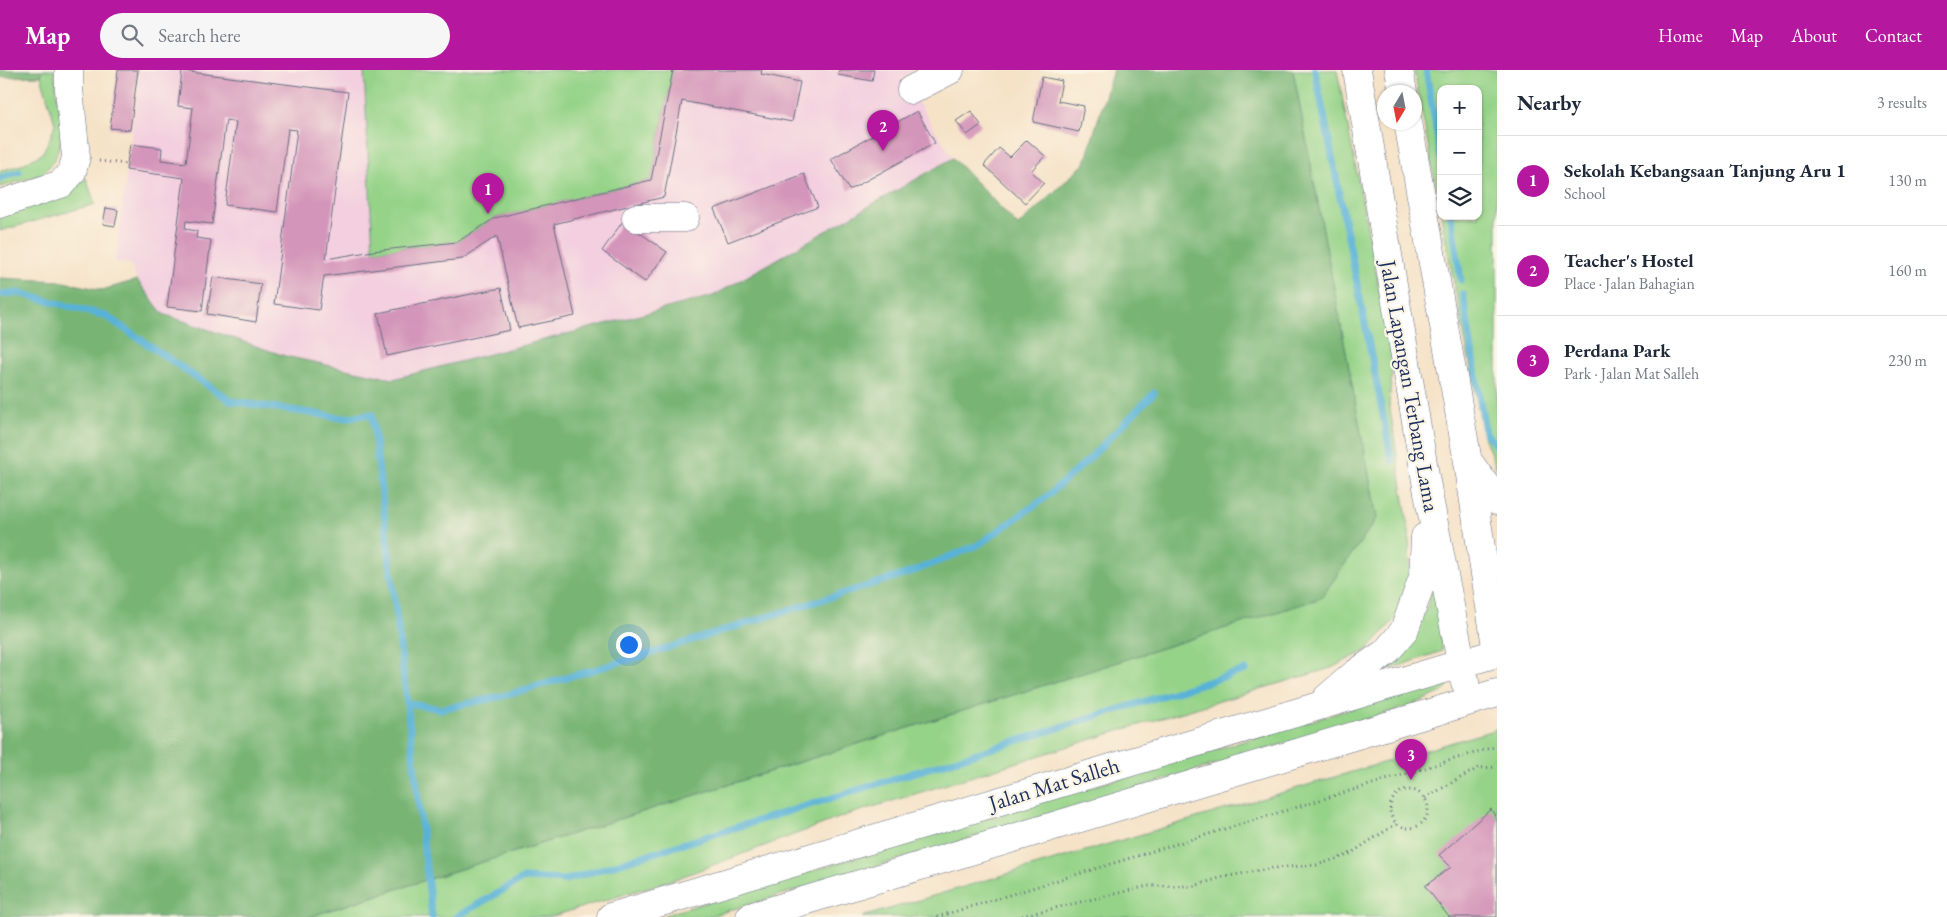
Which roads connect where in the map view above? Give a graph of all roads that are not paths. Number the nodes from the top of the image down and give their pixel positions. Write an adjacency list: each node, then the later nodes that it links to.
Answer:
1 (70, 70): 8 (main road)
2 (950, 70): 6 (main road)
3 (1358, 70): 12 (main road, Jalan Lapangan Terbang Lama)
4 (1399, 70): 5 (main road)
5 (1402, 85)
6 (911, 90)
7 (1409, 130): 11 (main road, Jalan Lapangan Terbang Lama)
8 (0, 204)
9 (636, 218): 10 (main road)
10 (685, 218)
11 (1468, 462): 13 (main road); 14 (main road, Jalan Lapangan Terbang Lama)
12 (1428, 493): 15 (main road, Jalan Lapangan Terbang Lama); 18 (main road)
13 (1497, 501)
14 (1497, 653): 15 (main road, Jalan Mat Salleh)
15 (1460, 663): 17 (main road, Jalan Lapangan Terbang Lama); 18 (main road, Jalan Mat Salleh)
16 (1497, 692): 17 (main road, Jalan Mat Salleh)
17 (1470, 700): 20 (main road, Jalan Mat Salleh)
18 (1320, 705): 19 (main road, Jalan Mat Salleh)
19 (611, 917)
20 (750, 917)

